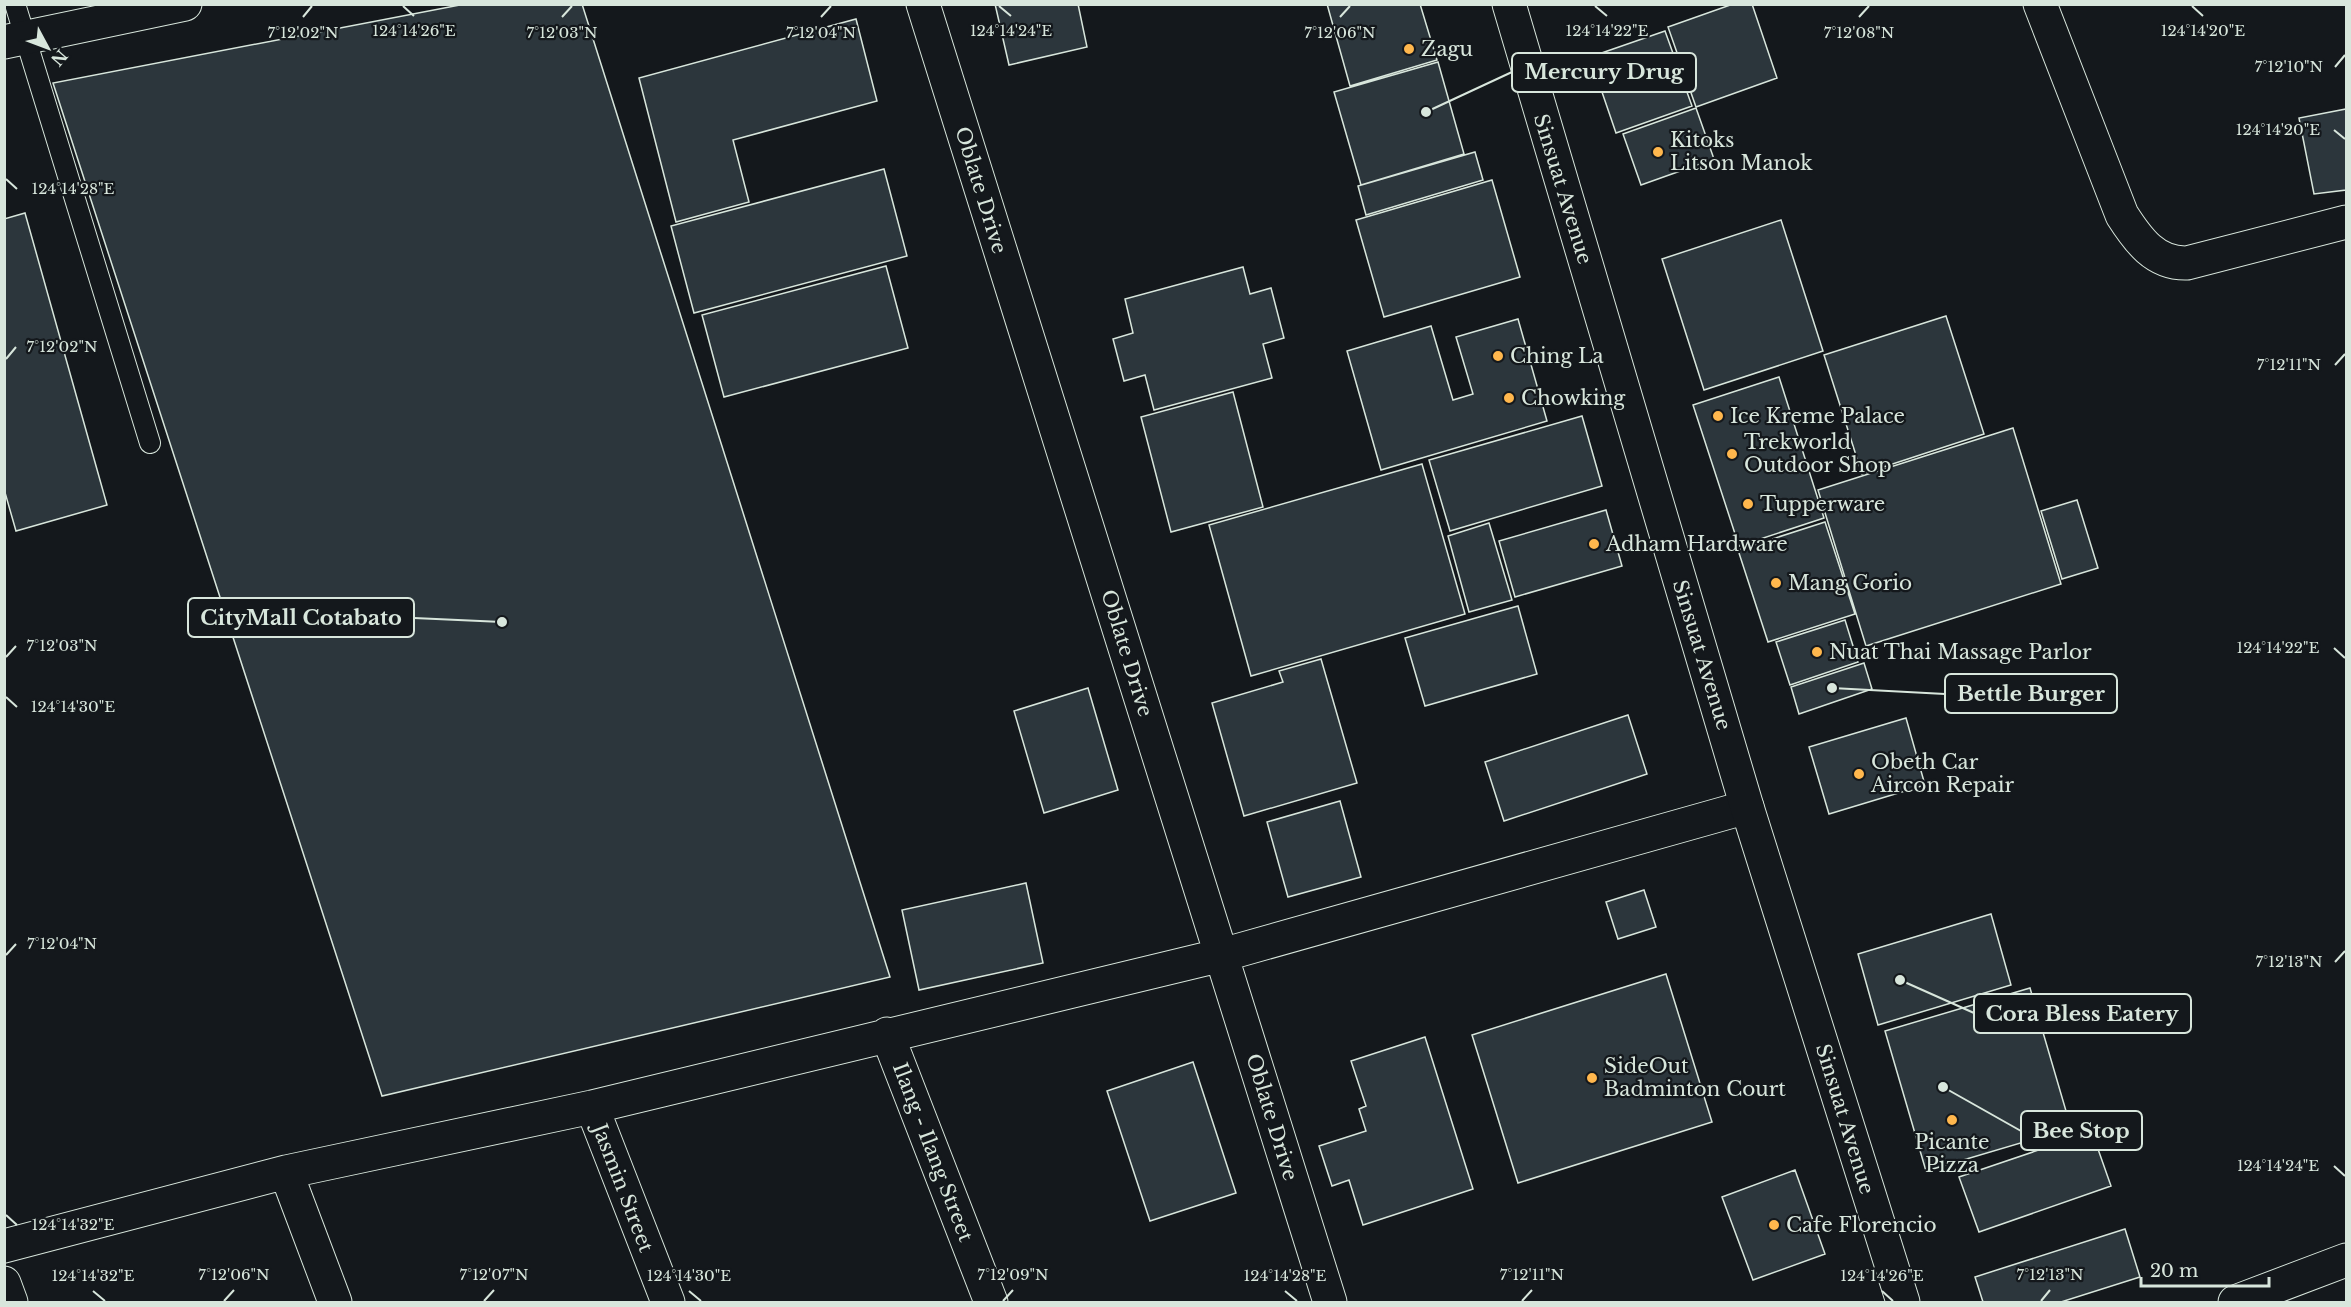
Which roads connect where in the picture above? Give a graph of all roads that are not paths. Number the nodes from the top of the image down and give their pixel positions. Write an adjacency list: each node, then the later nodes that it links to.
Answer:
1 (15, 4): 6 (lane)
2 (185, 4): 6 (street)
3 (923, 4): 10 (street, Oblate Drive)
4 (1509, 4): 9 (street, Sinsuat Avenue)
5 (2040, 4): 7 (street)
6 (14, 40): 8 (lane)
7 (2346, 222)
8 (150, 443)
9 (1748, 807): 10 (street); 22 (street, Sinsuat Avenue)
10 (1222, 955): 11 (street); 21 (street, Oblate Drive)
11 (887, 1034): 12 (street); 20 (street, Ilang - Ilang Street)
12 (592, 1107): 13 (street); 19 (street, Jasmin Street)
13 (286, 1172): 14 (street); 18 (street)
14 (4, 1246)
15 (2346, 1260): 23 (street)
16 (4, 1283): 17 (street)
17 (11, 1302)
18 (335, 1302)
19 (668, 1302)
20 (991, 1302)
21 (1330, 1302)
22 (1903, 1302)
23 (2235, 1302)

